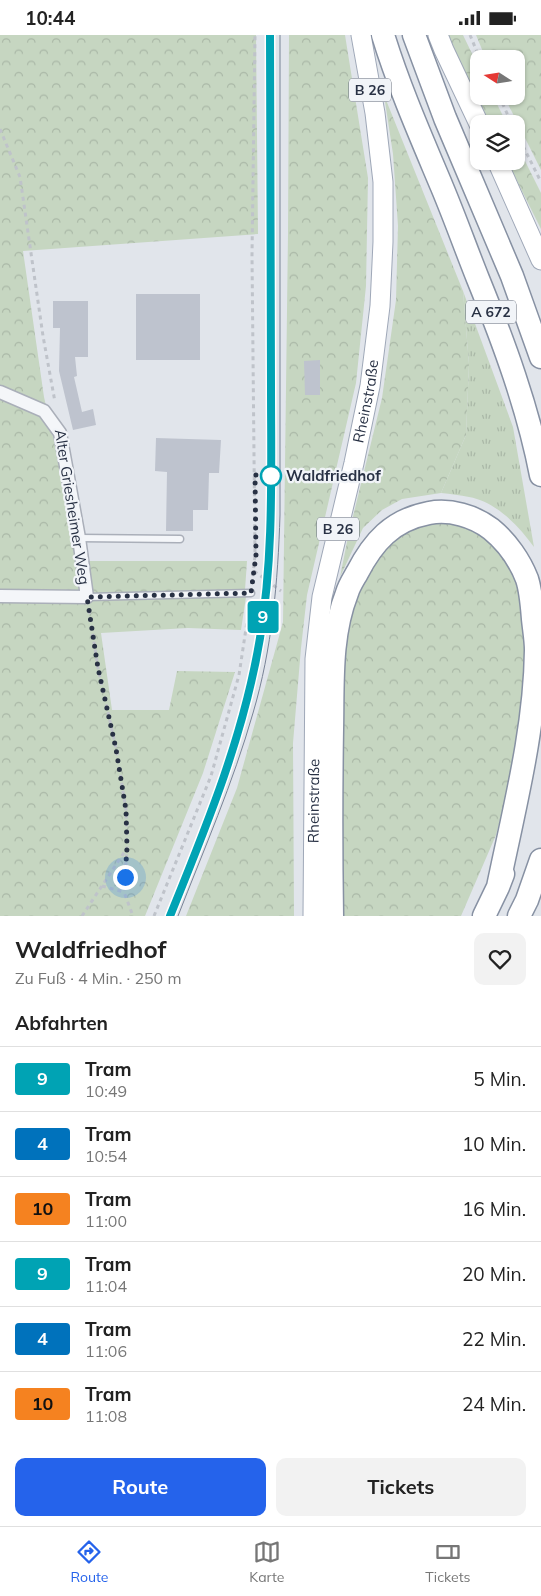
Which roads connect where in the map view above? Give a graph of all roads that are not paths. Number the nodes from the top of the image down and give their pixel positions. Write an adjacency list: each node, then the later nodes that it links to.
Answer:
1 (361, 35): 19 (main road, Rheinstraße / B 26)
2 (383, 35): 10 (highway, A 672)
3 (414, 35): 8 (highway, A 672)
4 (438, 35): 5 (main road)
5 (475, 115)
6 (501, 170): 7 (main road)
7 (541, 260)
8 (541, 357)
9 (0, 392): 11 (street, Alter Griesheimer Weg)
10 (541, 475)
11 (79, 538): 12 (lane); 15 (street, Alter Griesheimer Weg)
12 (180, 539)
13 (251, 593): 15 (lane)
14 (0, 596): 15 (street)
15 (87, 597)
16 (541, 751): 18 (highway)
17 (541, 860): 22 (highway)
18 (498, 887): 20 (highway); 21 (highway)
19 (313, 916)
20 (332, 916)
21 (484, 916)
22 (519, 916)

